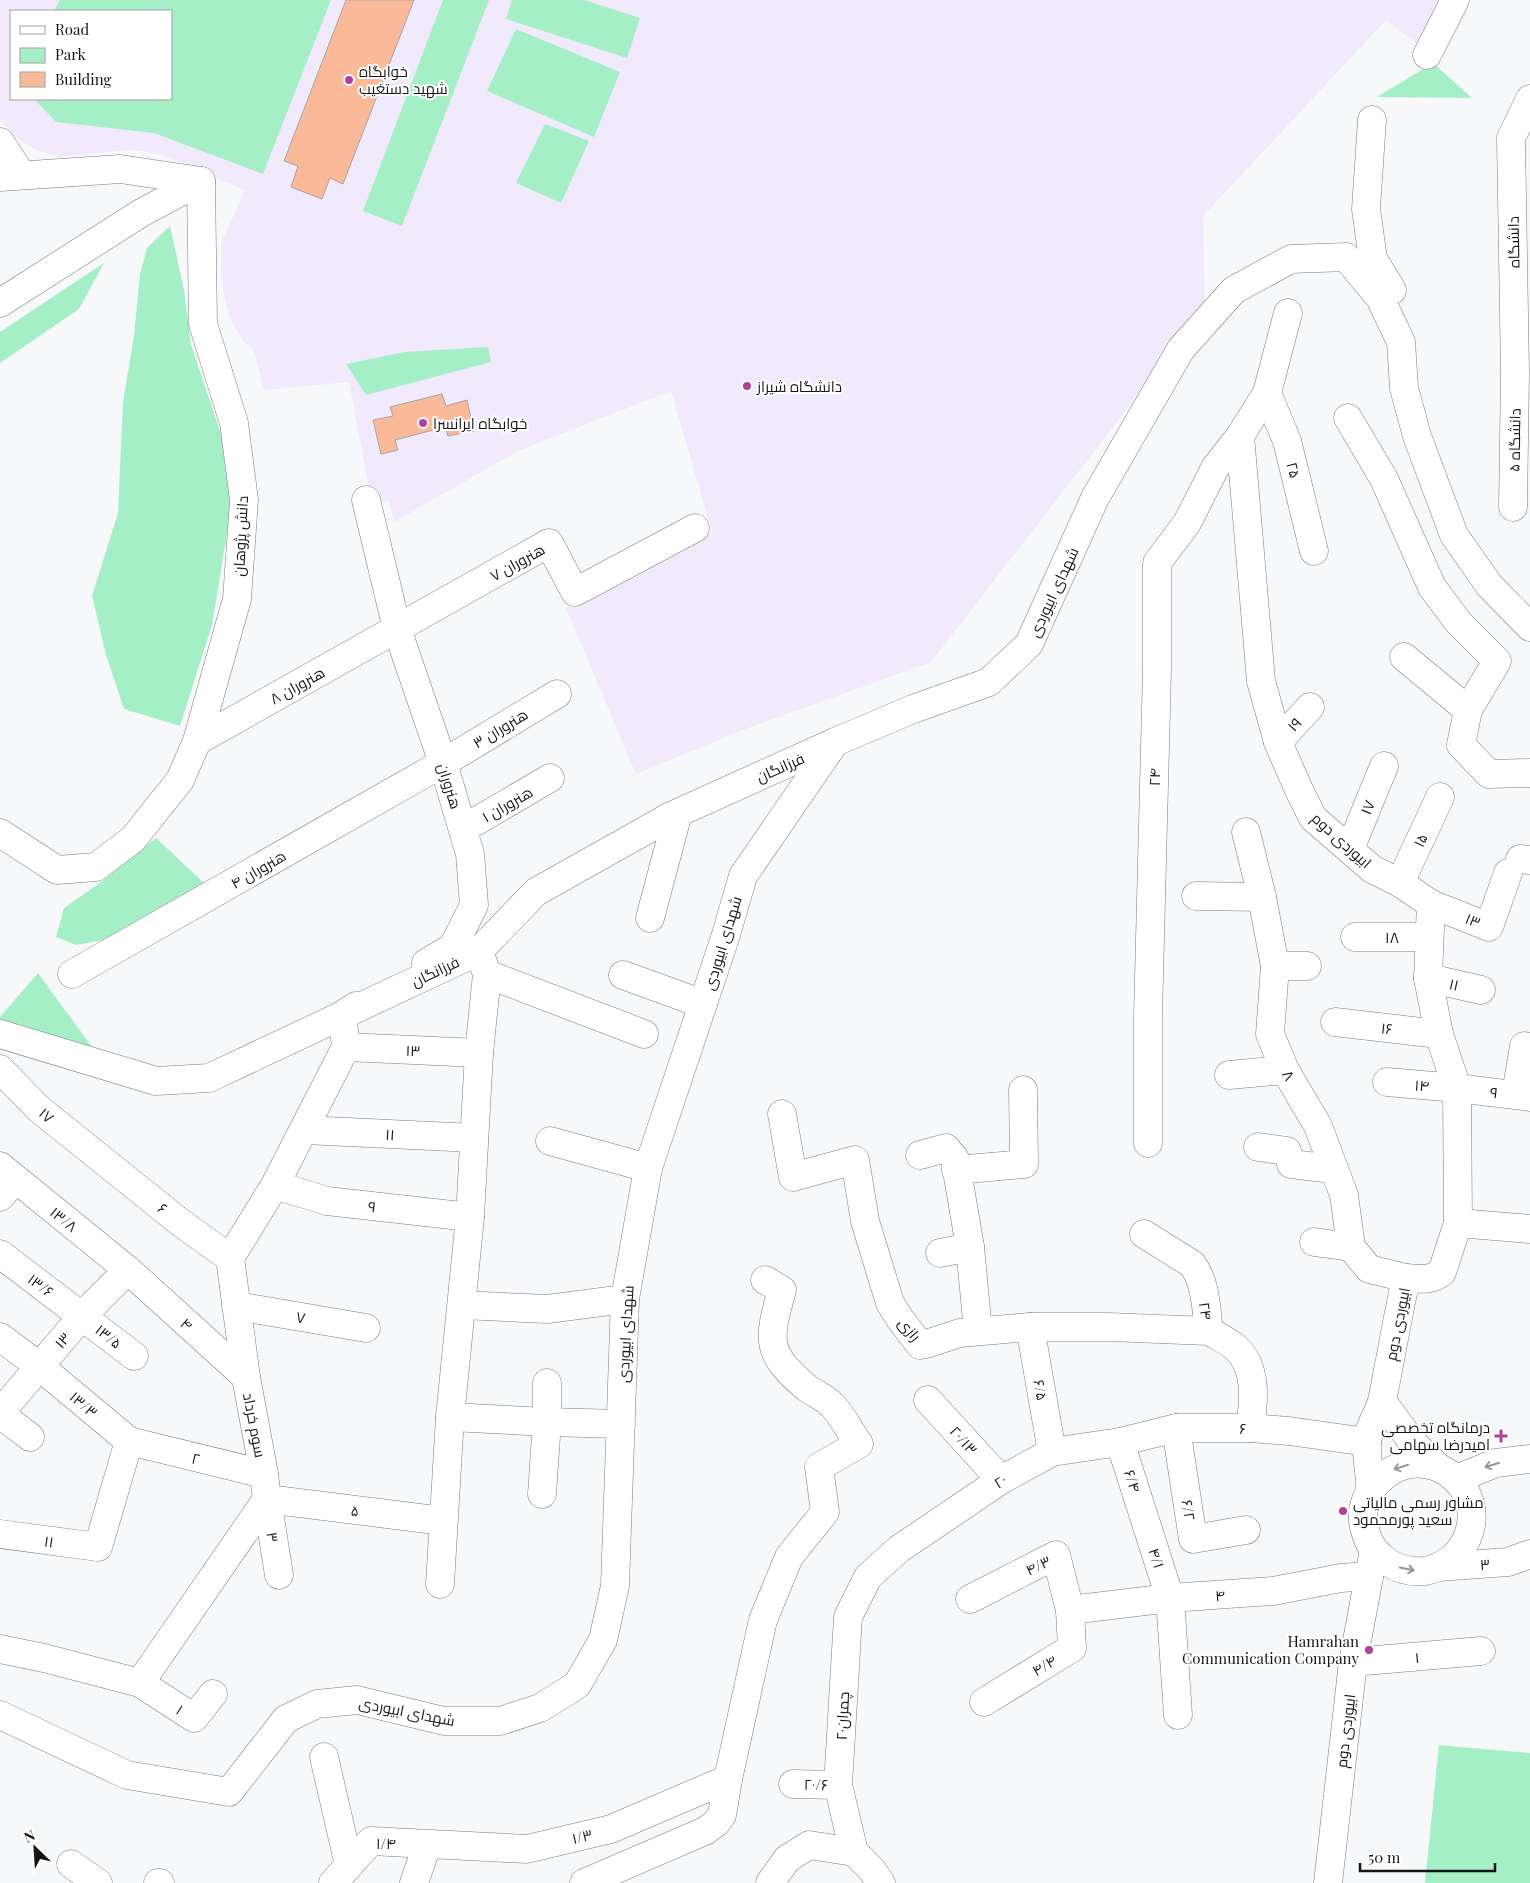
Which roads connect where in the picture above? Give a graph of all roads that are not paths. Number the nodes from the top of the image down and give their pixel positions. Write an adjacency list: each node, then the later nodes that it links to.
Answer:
1 (1455, 0): 2 (street)
2 (1427, 55)
3 (1530, 99): 11 (street, دانشگاه)
4 (1372, 120): 10 (street)
5 (0, 142): 6 (street)
6 (10, 176): 7 (street)
7 (201, 181): 8 (street); 25 (street, دانش پژوهان)
8 (0, 304)
9 (1288, 313): 12 (street)
10 (1401, 342): 19 (street, شهدای ابیوردی); 26 (street, شهدای ابیوردی)
11 (1522, 374): 16 (street, ۵ دانشگاه)
12 (1267, 392): 14 (street); 18 (street, ۲۵)
13 (1348, 418): 24 (street)
14 (1240, 436): 27 (street, ابیوردی دوم); 73 (street, ۲۴)
15 (366, 500): 20 (street, هنروران)
16 (1513, 507)
17 (695, 528): 20 (street, هنروران ۷)
18 (1314, 550)
19 (1530, 627)
20 (397, 629): 25 (street, هنروران ۸); 28 (street, هنروران)
21 (1404, 657): 24 (street)
22 (557, 694): 28 (street, هنروران ۳)
23 (1310, 707): 27 (street, ۱۹)
24 (1468, 710): 30 (street)
25 (197, 741): 36 (street, دانش پژوهان)
26 (835, 742): 33 (street, فرزانگان); 53 (street, شهدای ابیوردی)
27 (1278, 742): 37 (street, ابیوردی دوم)
28 (443, 763): 34 (street, هنروران); 49 (street, هنروران ۴)
29 (1384, 766): 37 (street, ۱۷)
30 (1530, 773)
31 (550, 778): 34 (street, هنروران ۱)
32 (1440, 797): 39 (street, ۱۵)
33 (678, 813): 43 (street); 46 (street, فرزانگان)
34 (463, 829): 54 (street, هنروران)
35 (1246, 832): 41 (street, ۸)
36 (0, 833)
37 (1350, 849): 39 (street, ابیوردی دوم)
38 (1519, 864): 42 (street, ۱۳)
39 (1400, 883): 42 (street, ابیوردی دوم)
40 (1196, 896): 41 (street)
41 (1262, 897): 47 (street, ۸)
42 (1431, 904): 45 (street, ابیوردی دوم)
43 (650, 918)
44 (1355, 936): 45 (street, ۱۸)
45 (1428, 937): 51 (street, ابیوردی دوم)
46 (483, 962): 54 (street, فرزانگان); 57 (street); 61 (street)
47 (1275, 966): 48 (street); 63 (street, ۸)
48 (1306, 966)
49 (72, 974)
50 (623, 975): 53 (street)
51 (1428, 978): 52 (street, ۱۱); 58 (street, ابیوردی دوم)
52 (1481, 990)
53 (703, 1004): 77 (street, شهدای ابیوردی)
54 (342, 1015): 56 (street, فرزانگان); 59 (street)
55 (1335, 1022): 58 (street, ۱۶)
56 (0, 1034)
57 (644, 1034)
58 (1439, 1034): 66 (street, ابیوردی دوم)
59 (346, 1047): 61 (street, ۱۳); 70 (street)
60 (1530, 1047): 68 (street)
61 (479, 1053): 71 (street)
62 (0, 1069): 76 (street, ۱۷)
63 (1285, 1070): 64 (street); 78 (street, ۸)
64 (1229, 1075)
65 (1387, 1082): 66 (street, ۱۴)
66 (1457, 1088): 68 (street, ۹); 83 (street, ابیوردی دوم)
67 (1023, 1090): 79 (street)
68 (1523, 1095)
69 (782, 1114): 101 (street, رازی)
70 (304, 1130): 71 (street, ۱۱); 81 (street)
71 (474, 1138): 82 (street)
72 (550, 1141): 77 (street)
73 (1148, 1143)
74 (1258, 1147): 78 (street)
75 (920, 1155): 79 (street)
76 (97, 1156): 91 (street, ۶)
77 (648, 1168): 95 (street, شهدای ابیوردی)
78 (1333, 1169): 88 (street, ۸)
79 (956, 1170): 87 (street)
80 (5, 1181): 92 (street, ۱۳/۸)
81 (275, 1186): 82 (street, ۹); 91 (street)
82 (470, 1217): 96 (street)
83 (1458, 1222): 84 (street); 93 (street, ابیوردی دوم)
84 (1530, 1229)
85 (1144, 1234): 102 (street, ۲۴)
86 (1314, 1242): 88 (street)
87 (970, 1247): 89 (street); 101 (street)
88 (1350, 1247): 93 (street)
89 (940, 1253)
90 (0, 1254): 98 (street, ۱۳/۶)
91 (230, 1258): 97 (street, سوم خرداد)
92 (128, 1270): 98 (street, ۱۳); 106 (street, ۴)
93 (1406, 1278): 109 (street, ابیوردی دوم)
94 (765, 1280): 149 (street)
95 (625, 1299): 96 (street); 113 (street, شهدای ابیوردی)
96 (462, 1305): 111 (street)
97 (236, 1306): 100 (street, ۷); 106 (street, سوم خرداد)
98 (83, 1316): 104 (street, ۱۳/۵); 105 (street, ۱۳)
99 (1030, 1327): 101 (street, رازی); 102 (street, رازی); 120 (street, ۶/۵)
100 (366, 1328)
101 (978, 1331)
102 (1209, 1331): 115 (street, ۲۴)
103 (0, 1337): 105 (street, ۱۳/۳)
104 (134, 1356)
105 (39, 1366): 110 (street, ۱۳); 117 (street, ۱۳/۳)
106 (246, 1377): 124 (street, سوم خرداد)
107 (547, 1383): 112 (street)
108 (928, 1400): 123 (street, ۲۰/۱۳)
109 (1382, 1401): 119 (street, ابیوردی دوم); 122 (street)
110 (0, 1413): 116 (street)
111 (450, 1417): 112 (street); 128 (street)
112 (547, 1422): 113 (street); 126 (street)
113 (621, 1424): 146 (street, شهدای ابیوردی)
114 (1176, 1428): 115 (street, ۶); 118 (street, ۶); 129 (street, ۶/۲)
115 (1250, 1428): 119 (street, ۶)
116 (30, 1437)
117 (129, 1442): 124 (street, ۲); 130 (street, ۱۱)
118 (1120, 1442): 120 (street, ۲۰); 127 (street, ۶/۴)
119 (1367, 1442): 125 (street, ابیوردی دوم)
120 (1052, 1452): 123 (street, ۲۰)
121 (1530, 1459): 122 (street, one-way to 122)
122 (1446, 1473): 125 (street, one-way to 125); 134 (street)
123 (1001, 1480): 131 (street, ۲۰)
124 (266, 1487): 128 (street, ۵); 135 (street, ۳); 143 (street)
125 (1370, 1491): 133 (street)
126 (542, 1494)
127 (1145, 1519): 137 (street, ۴/۱)
128 (443, 1521): 136 (street)
129 (1246, 1530)
130 (0, 1534)
131 (895, 1553): 151 (street, چمران۲۰)
132 (1530, 1554): 134 (street, ۳)
133 (1372, 1562): 134 (street, one-way to 134); 137 (street, ۴); 142 (street, ابیوردی دوم)
134 (1438, 1567)
135 (279, 1575)
136 (440, 1584)
137 (1170, 1598): 139 (street, ۴); 147 (street, ۴/۱)
138 (970, 1599): 139 (street, ۴/۳)
139 (1070, 1610): 145 (street, ۴/۴)
140 (0, 1649): 143 (street)
141 (1481, 1651): 142 (street, ۱)
142 (1353, 1662): 161 (street, ابیوردی دوم)
143 (140, 1683): 144 (street, ۱)
144 (213, 1694)
145 (984, 1702)
146 (0, 1715)
147 (1178, 1715)
148 (324, 1758): 155 (street)
149 (728, 1780): 152 (street, ۱/۳); 158 (street)
150 (793, 1784): 151 (street, ۲۰/۶)
151 (838, 1785): 153 (street, چمران۲۰)
152 (427, 1845): 155 (street, ۱/۴); 157 (street)
153 (854, 1852): 159 (street); 160 (street)
154 (71, 1864): 156 (street)
155 (341, 1874)
156 (98, 1883)
157 (414, 1883)
158 (584, 1883)
159 (770, 1883)
160 (881, 1883)
161 (1328, 1883)

